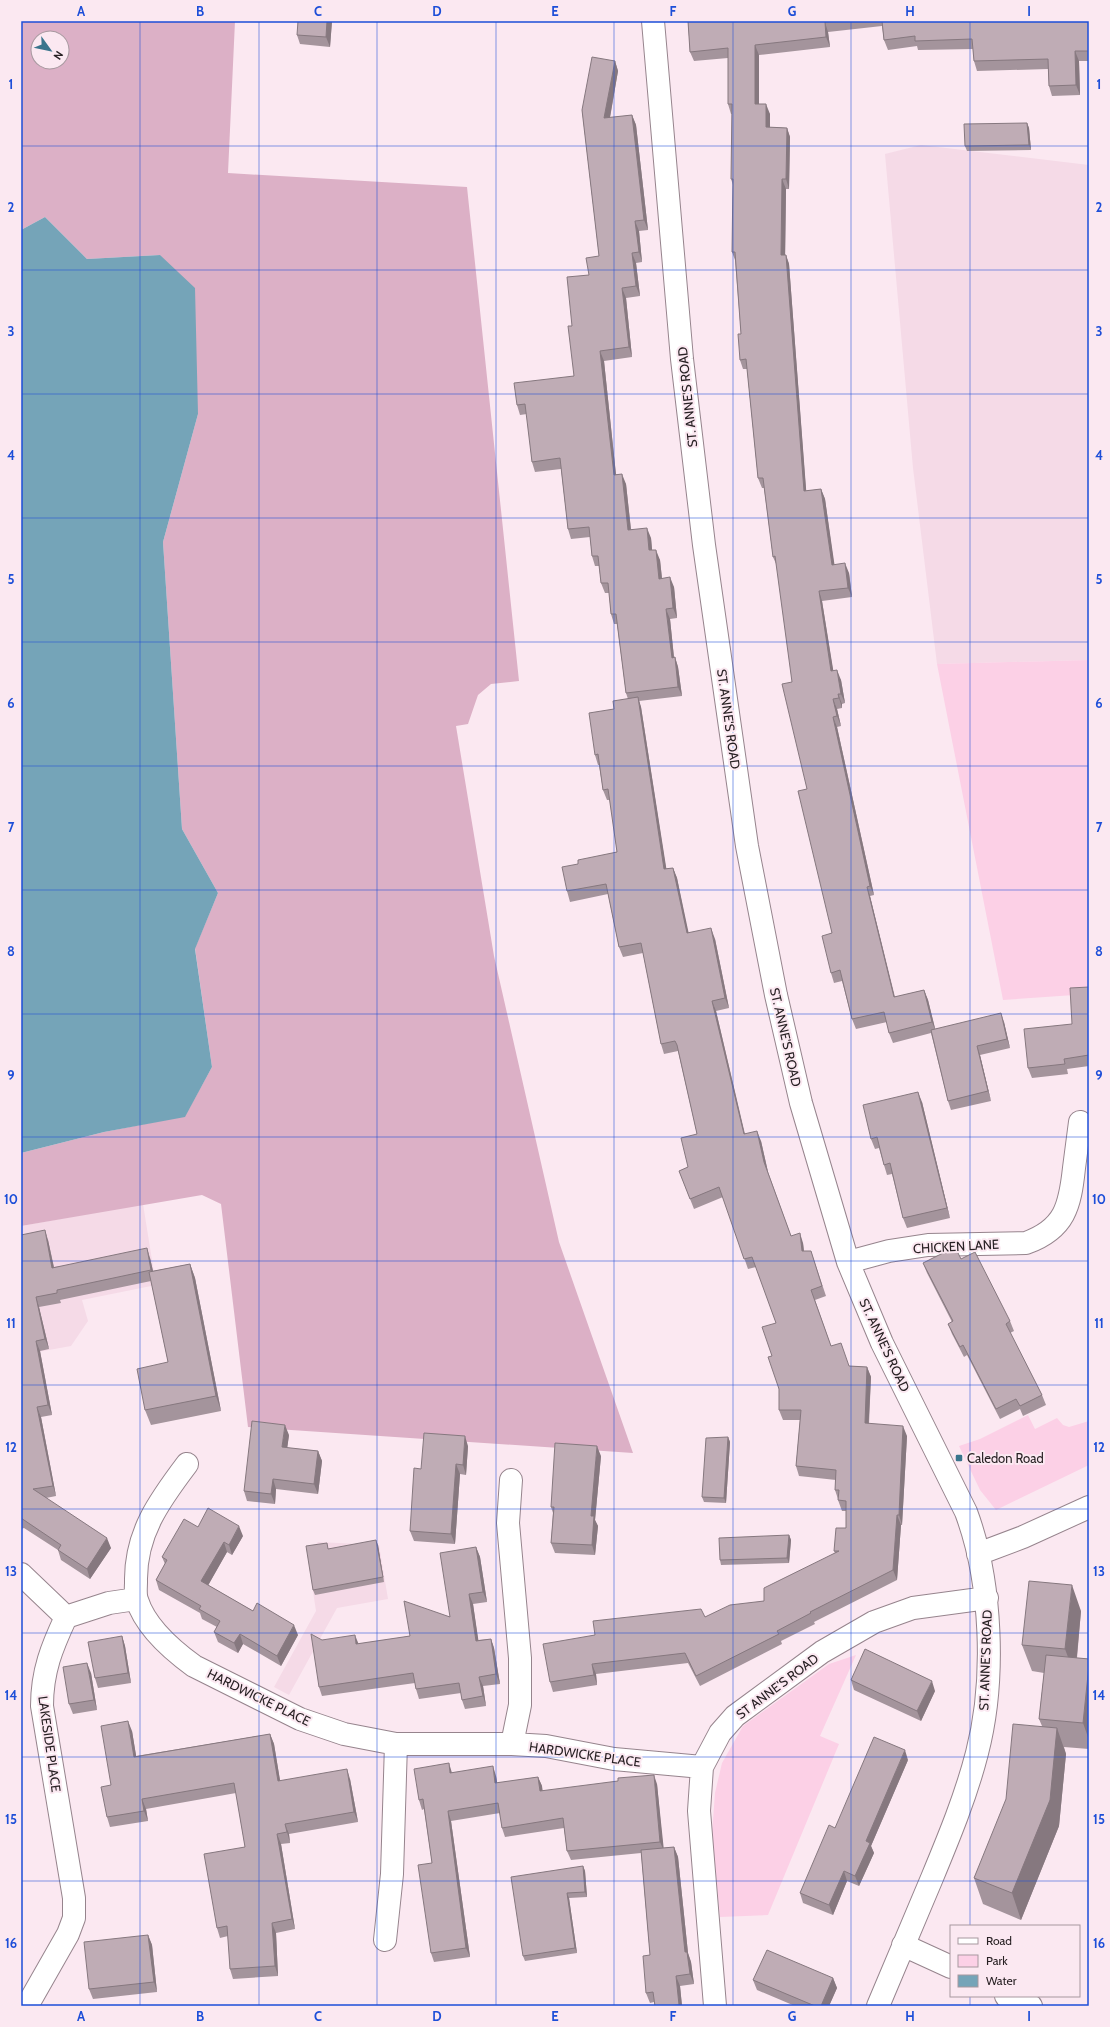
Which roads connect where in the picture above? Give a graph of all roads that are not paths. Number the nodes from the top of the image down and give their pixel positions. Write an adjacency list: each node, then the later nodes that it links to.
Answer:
1 (653, 21): 3 (street, ST. ANNE'S ROAD)
2 (1080, 1122): 3 (street, CHICKEN LANE)
3 (848, 1262): 7 (street, ST. ANNE'S ROAD)
4 (187, 1464): 10 (street, HARDWICKE PLACE)
5 (511, 1480): 13 (street)
6 (1089, 1507): 7 (street)
7 (978, 1554): 9 (street, ST. ANNE'S ROAD)
8 (21, 1574): 11 (street)
9 (987, 1598): 14 (street, ST ANNE'S ROAD); 16 (street, ST. ANNE'S ROAD)
10 (136, 1599): 11 (street); 12 (street, HARDWICKE PLACE)
11 (66, 1617): 19 (street, LAKESIDE PLACE)
12 (396, 1744): 13 (street, HARDWICKE PLACE); 15 (street)
13 (512, 1744): 14 (street, HARDWICKE PLACE)
14 (702, 1767): 20 (street, ST ANNE'S ROAD)
15 (385, 1940)
16 (903, 1945): 17 (street); 21 (street, ST. ANNE'S ROAD)
17 (950, 1967)
18 (1008, 1997): 22 (street)
19 (27, 2006)
20 (715, 2006)
21 (878, 2006)
22 (1031, 2006)

